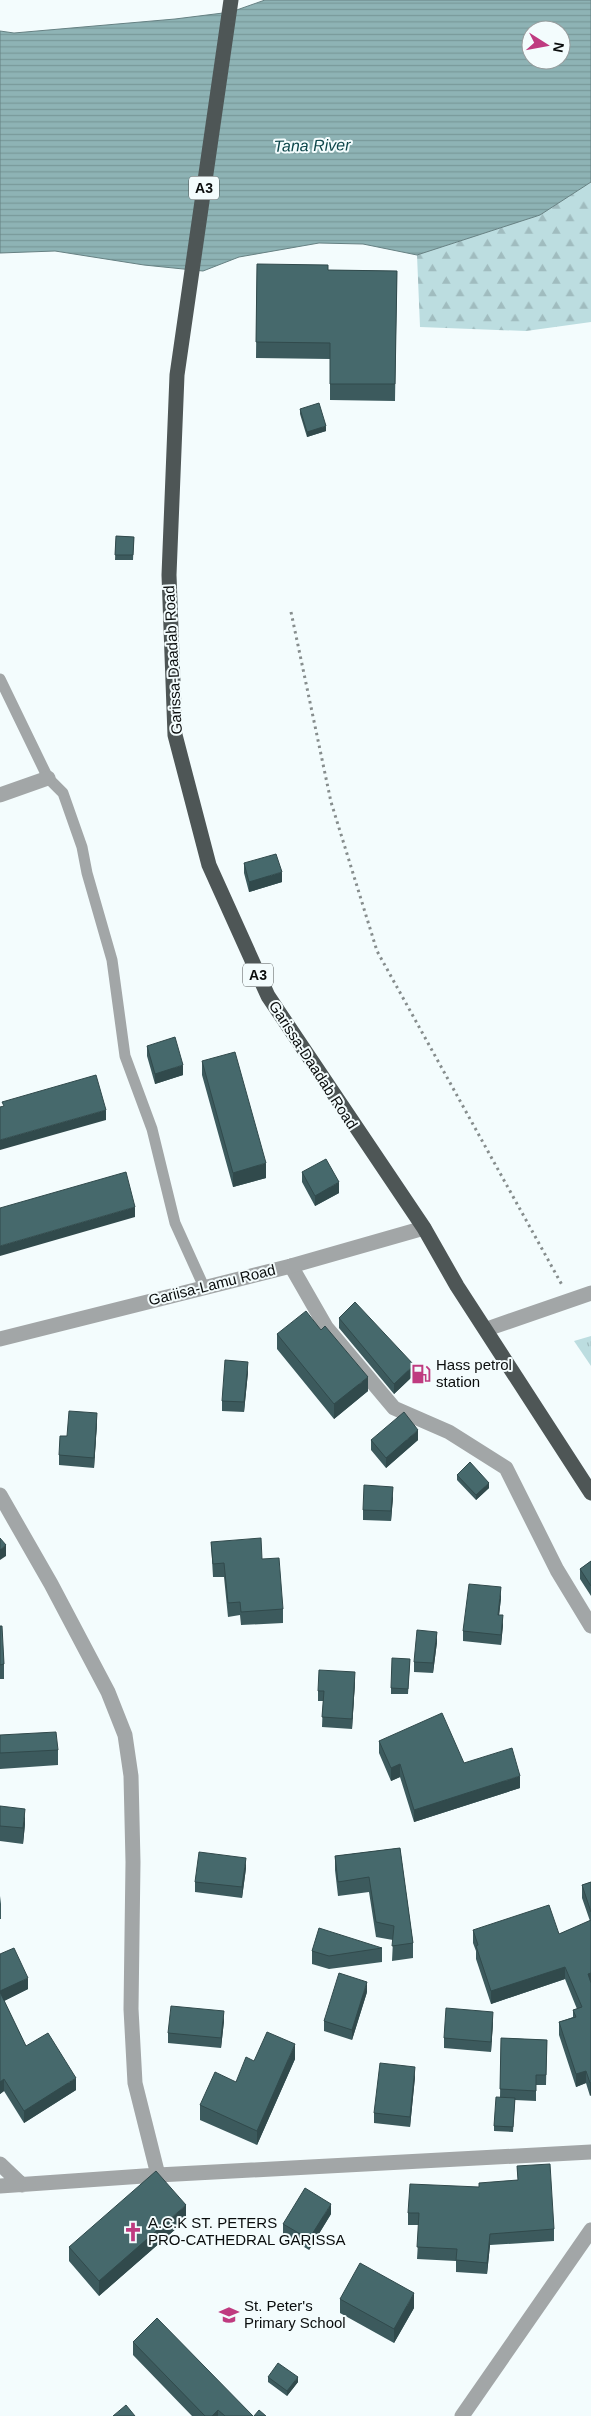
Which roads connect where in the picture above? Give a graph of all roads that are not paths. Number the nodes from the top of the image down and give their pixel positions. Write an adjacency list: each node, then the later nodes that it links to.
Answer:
1 (231, 0): 5 (highway, Garissa-Daadab Road / A3)
2 (0, 679): 3 (lane)
3 (48, 778): 4 (street); 7 (lane)
4 (0, 794)
5 (424, 1228): 6 (street, Gariisa-Lamu Road); 9 (highway, Garissa-Daadab Road / A3)
6 (291, 1266): 7 (street, Gariisa-Lamu Road); 13 (street)
7 (204, 1287): 10 (street, Gariisa-Lamu Road)
8 (591, 1293): 9 (street)
9 (487, 1329): 11 (highway, Garissa-Daadab Road / A3)
10 (0, 1339)
11 (591, 1493)
12 (0, 1495): 16 (street)
13 (591, 1626)
14 (591, 2152): 16 (street)
15 (0, 2164): 17 (street)
16 (158, 2174): 17 (street)
17 (22, 2185): 18 (street)
18 (0, 2186)
19 (591, 2230): 20 (street)
20 (462, 2416)

